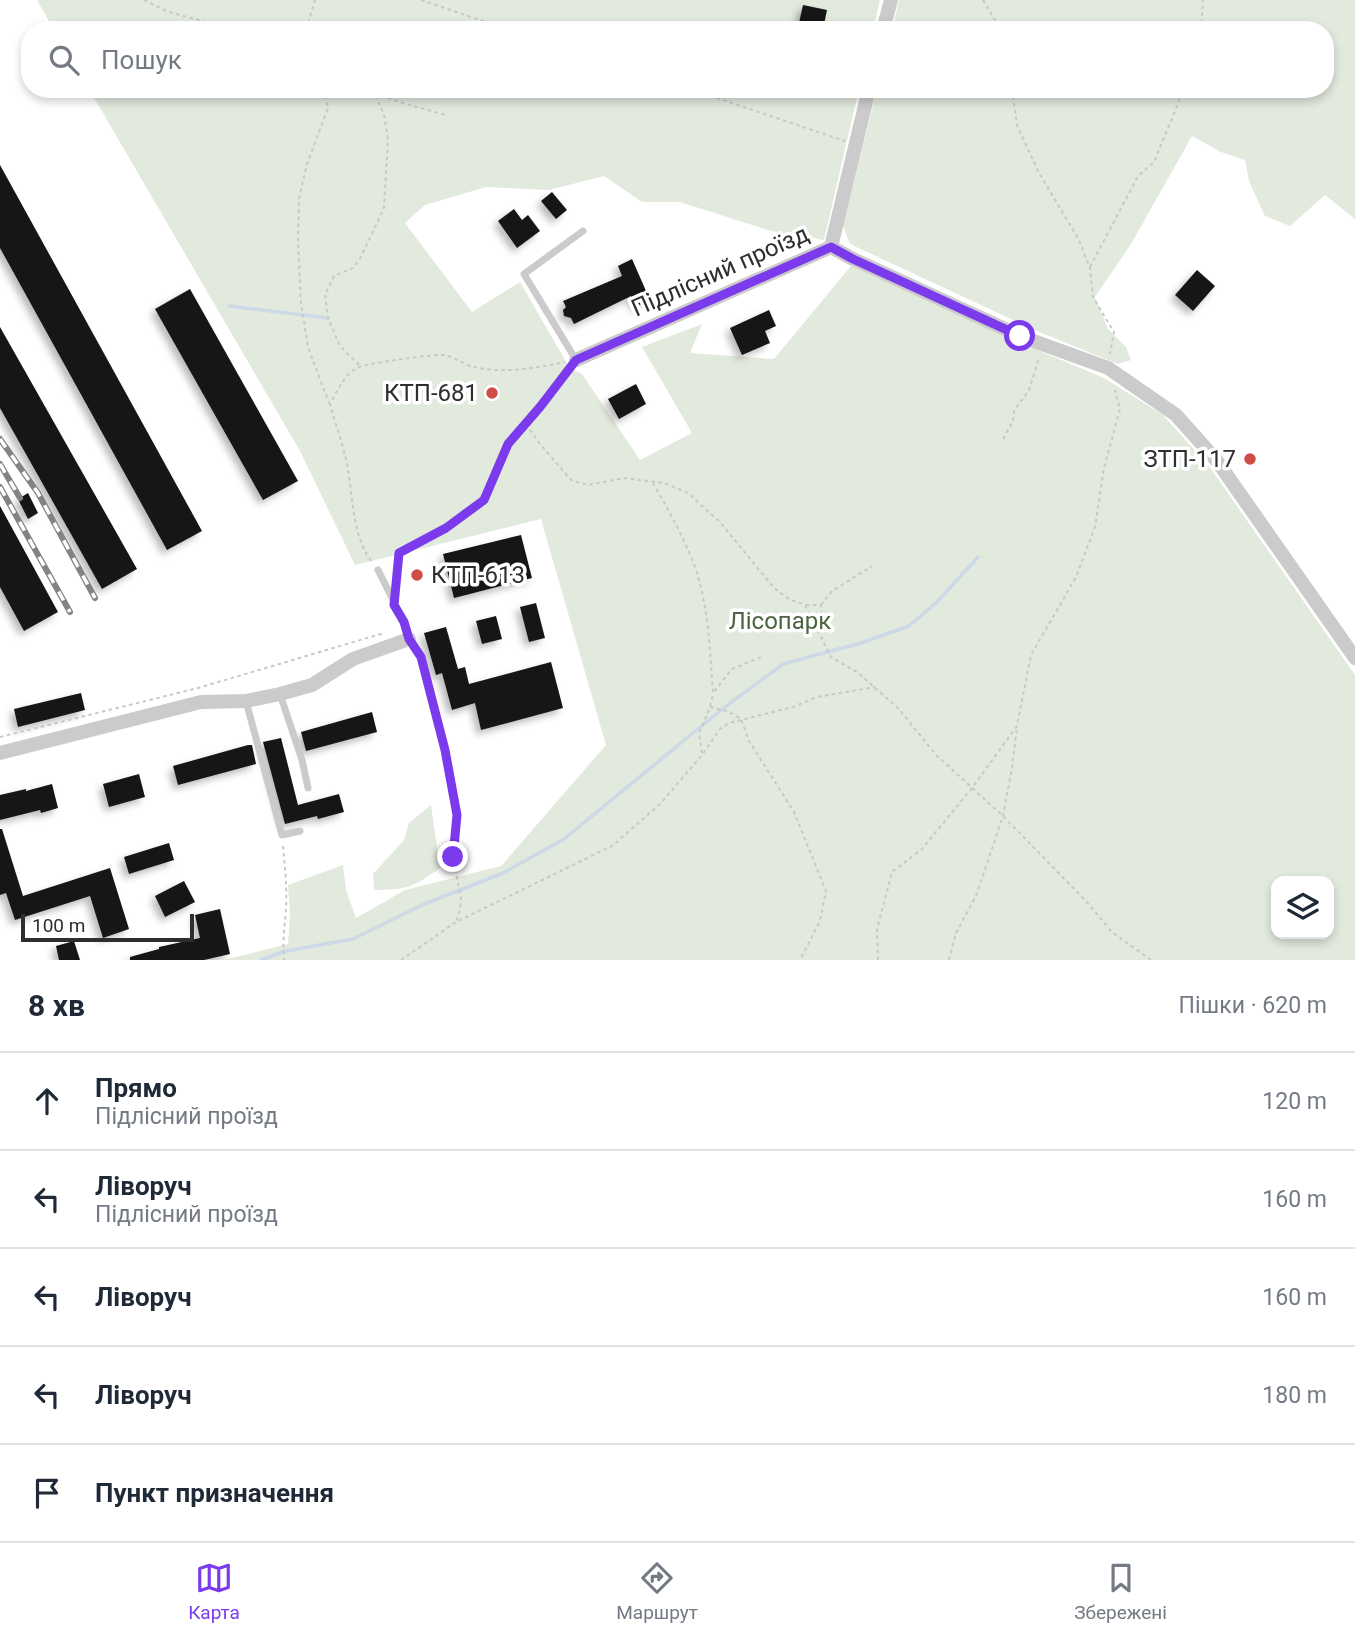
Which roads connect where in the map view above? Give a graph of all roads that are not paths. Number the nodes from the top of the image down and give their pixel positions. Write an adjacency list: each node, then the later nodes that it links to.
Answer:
1 (891, 0): 2 (street)
2 (885, 21)
3 (867, 98): 5 (street)
4 (583, 231): 6 (lane)
5 (831, 247): 6 (street, Підлісний проїзд); 9 (street, Підлісний проїзд)
6 (576, 360)
7 (378, 570): 8 (lane)
8 (409, 639): 10 (street)
9 (1355, 658)
10 (280, 694): 11 (street); 13 (lane)
11 (246, 701): 12 (street); 14 (lane)
12 (0, 753)
13 (308, 788)
14 (300, 831)

